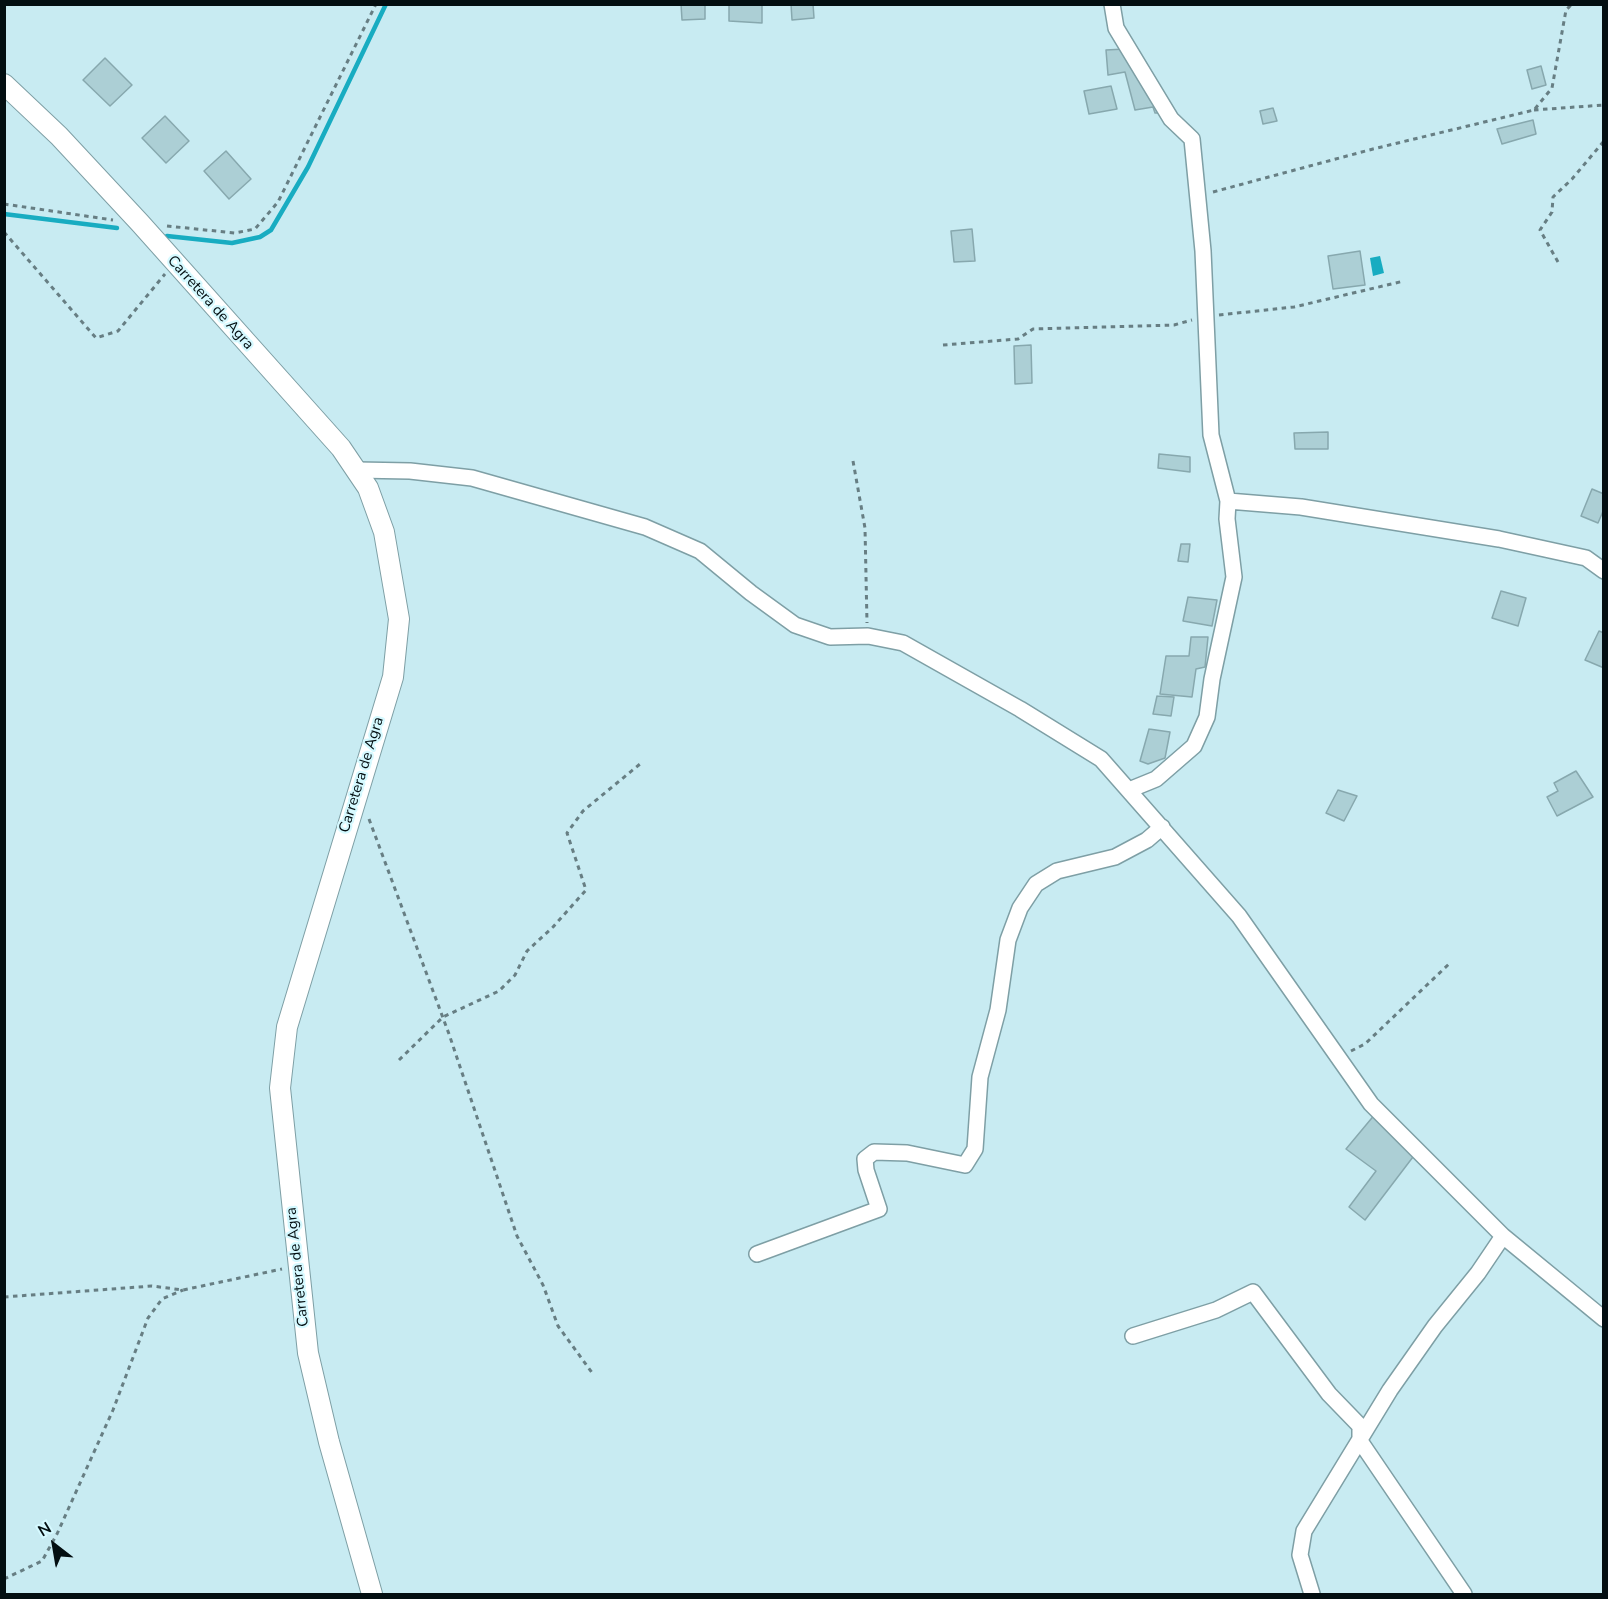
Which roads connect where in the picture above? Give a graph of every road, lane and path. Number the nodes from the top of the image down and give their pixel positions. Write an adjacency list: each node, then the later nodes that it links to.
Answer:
1 (376, 4): 10 (path)
2 (1112, 4): 8 (street)
3 (1572, 4): 6 (path)
4 (4, 84): 10 (street, Carretera de Agra)
5 (1604, 105): 6 (path)
6 (1534, 110): 8 (path)
7 (1604, 141): 12 (path)
8 (1199, 202): 15 (street)
9 (4, 204): 10 (path)
10 (140, 223): 13 (street, Carretera de Agra)
11 (4, 232): 13 (path)
12 (1558, 262)
13 (174, 264): 18 (street, Carretera de Agra)
14 (1404, 280): 15 (path)
15 (1205, 316): 16 (path); 19 (street)
16 (943, 345)
17 (853, 461): 21 (path)
18 (357, 470): 21 (street); 23 (street, Carretera de Agra)
19 (1228, 501): 20 (street); 24 (street)
20 (1604, 571)
21 (868, 636): 24 (street)
22 (640, 764): 27 (path)
23 (356, 790): 27 (path); 32 (street, Carretera de Agra)
24 (1129, 790): 25 (street)
25 (1162, 827): 28 (street); 31 (street)
26 (1449, 963): 28 (path)
27 (443, 1017): 29 (path); 37 (path)
28 (1331, 1048): 30 (street)
29 (399, 1060)
30 (1503, 1236): 35 (street); 38 (street)
31 (757, 1254)
32 (297, 1266): 33 (path); 40 (street, Carretera de Agra)
33 (183, 1290): 34 (path); 39 (path)
34 (4, 1297)
35 (1604, 1319)
36 (1133, 1336): 38 (street)
37 (593, 1374)
38 (1360, 1441): 41 (street); 42 (street)
39 (4, 1579)
40 (372, 1594)
41 (1312, 1594)
42 (1464, 1594)

